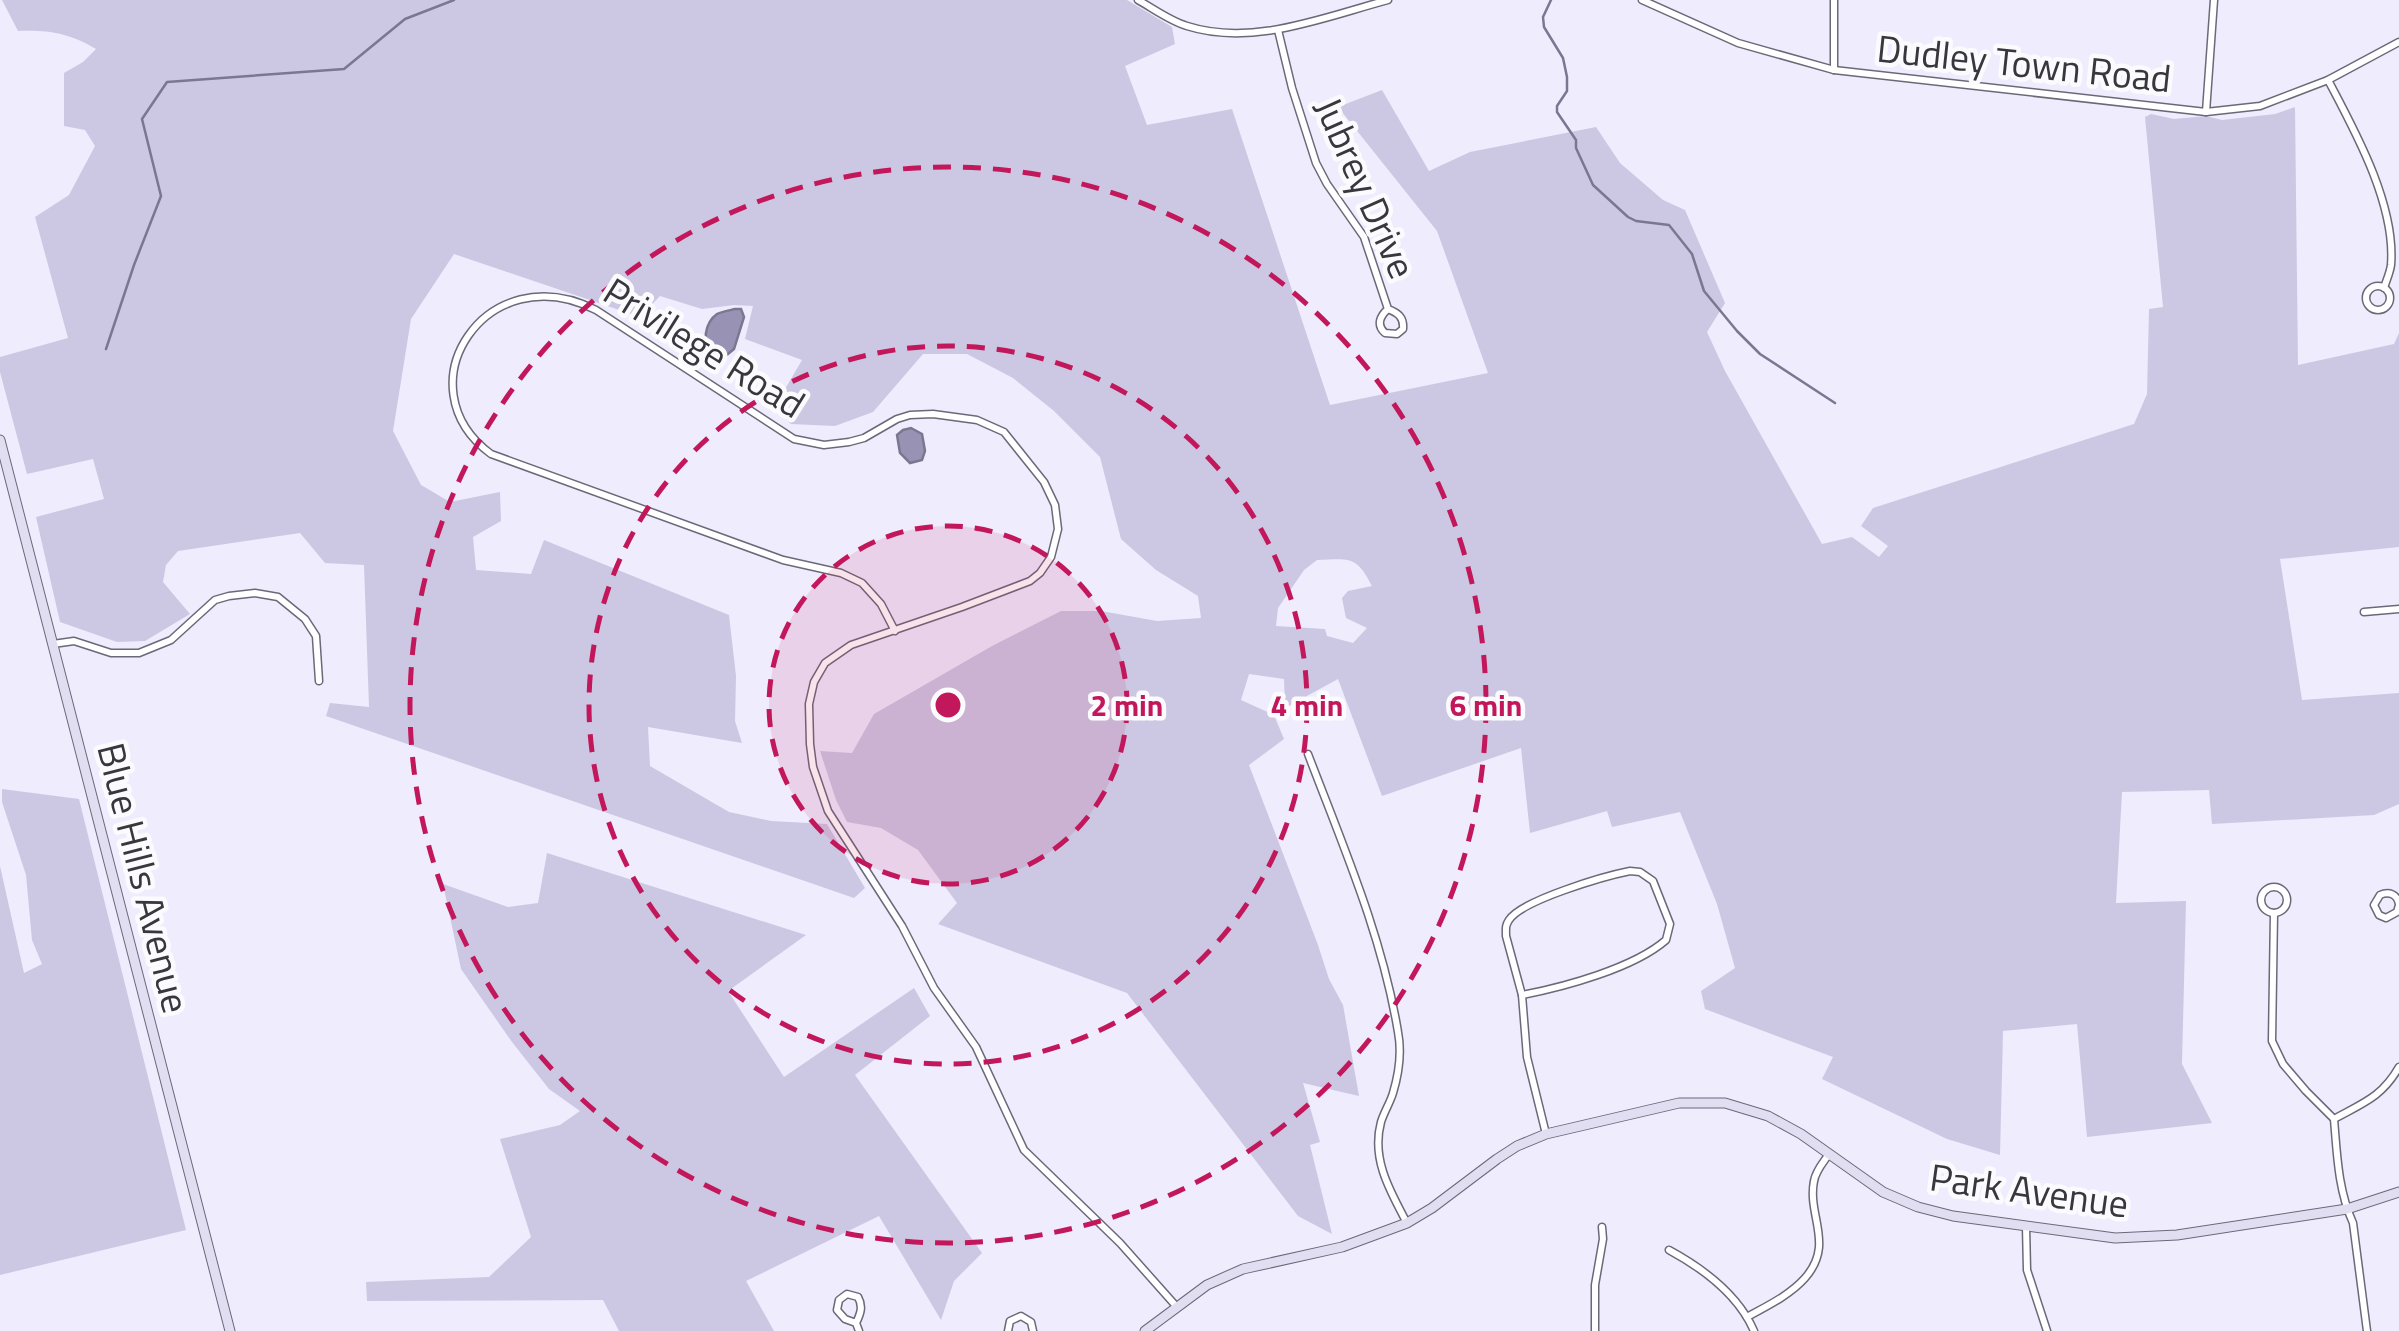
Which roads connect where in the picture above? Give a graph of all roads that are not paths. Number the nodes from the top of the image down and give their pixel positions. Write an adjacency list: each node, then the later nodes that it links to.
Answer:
1 (1138, 0): 7 (street)
2 (1388, 0): 7 (street)
3 (1642, 0): 6 (street, Dudley Town Road)
4 (1834, 0): 9 (street)
5 (2214, 0): 11 (street)
6 (1652, 2): 9 (street, Dudley Town Road)
7 (1278, 30): 13 (street, Jubrey Drive)
8 (2399, 42): 10 (street, Dudley Town Road)
9 (1834, 70): 11 (street, Dudley Town Road)
10 (2328, 80): 11 (street, Dudley Town Road); 12 (street)
11 (2206, 112)
12 (2384, 288)
13 (1388, 309)
14 (0, 440): 18 (main road, Blue Hills Avenue)
15 (2399, 609): 16 (street)
16 (2364, 612)
17 (895, 631): 17 (street, Privilege Road); 36 (street, Privilege Road)
18 (53, 644): 19 (street); 39 (main road, Blue Hills Avenue)
19 (320, 681)
20 (1308, 754): 32 (street)
21 (2399, 904): 23 (street); 23 (street)
22 (2274, 913): 22 (street); 27 (street)
23 (2394, 916): 24 (street)
24 (2399, 925)
25 (1522, 995): 25 (street); 28 (street)
26 (2399, 1067): 27 (street)
27 (2334, 1119): 31 (street)
28 (1546, 1134): 29 (main road, Park Avenue); 32 (main road, Park Avenue)
29 (1829, 1154): 33 (main road, Park Avenue); 37 (street)
30 (2399, 1192): 31 (main road, Park Avenue)
31 (2346, 1208): 33 (main road, Park Avenue); 46 (street)
32 (1406, 1224): 36 (main road, Park Avenue)
33 (2026, 1226): 45 (street)
34 (1602, 1227): 43 (street)
35 (1669, 1250): 37 (street)
36 (1176, 1306): 42 (main road, Park Avenue)
37 (1748, 1317): 44 (street)
38 (858, 1327): 38 (street)
39 (230, 1331)
40 (1008, 1331): 41 (street)
41 (1033, 1331)
42 (1145, 1331)
43 (1595, 1331)
44 (1754, 1331)
45 (2047, 1331)
46 (2367, 1331)

